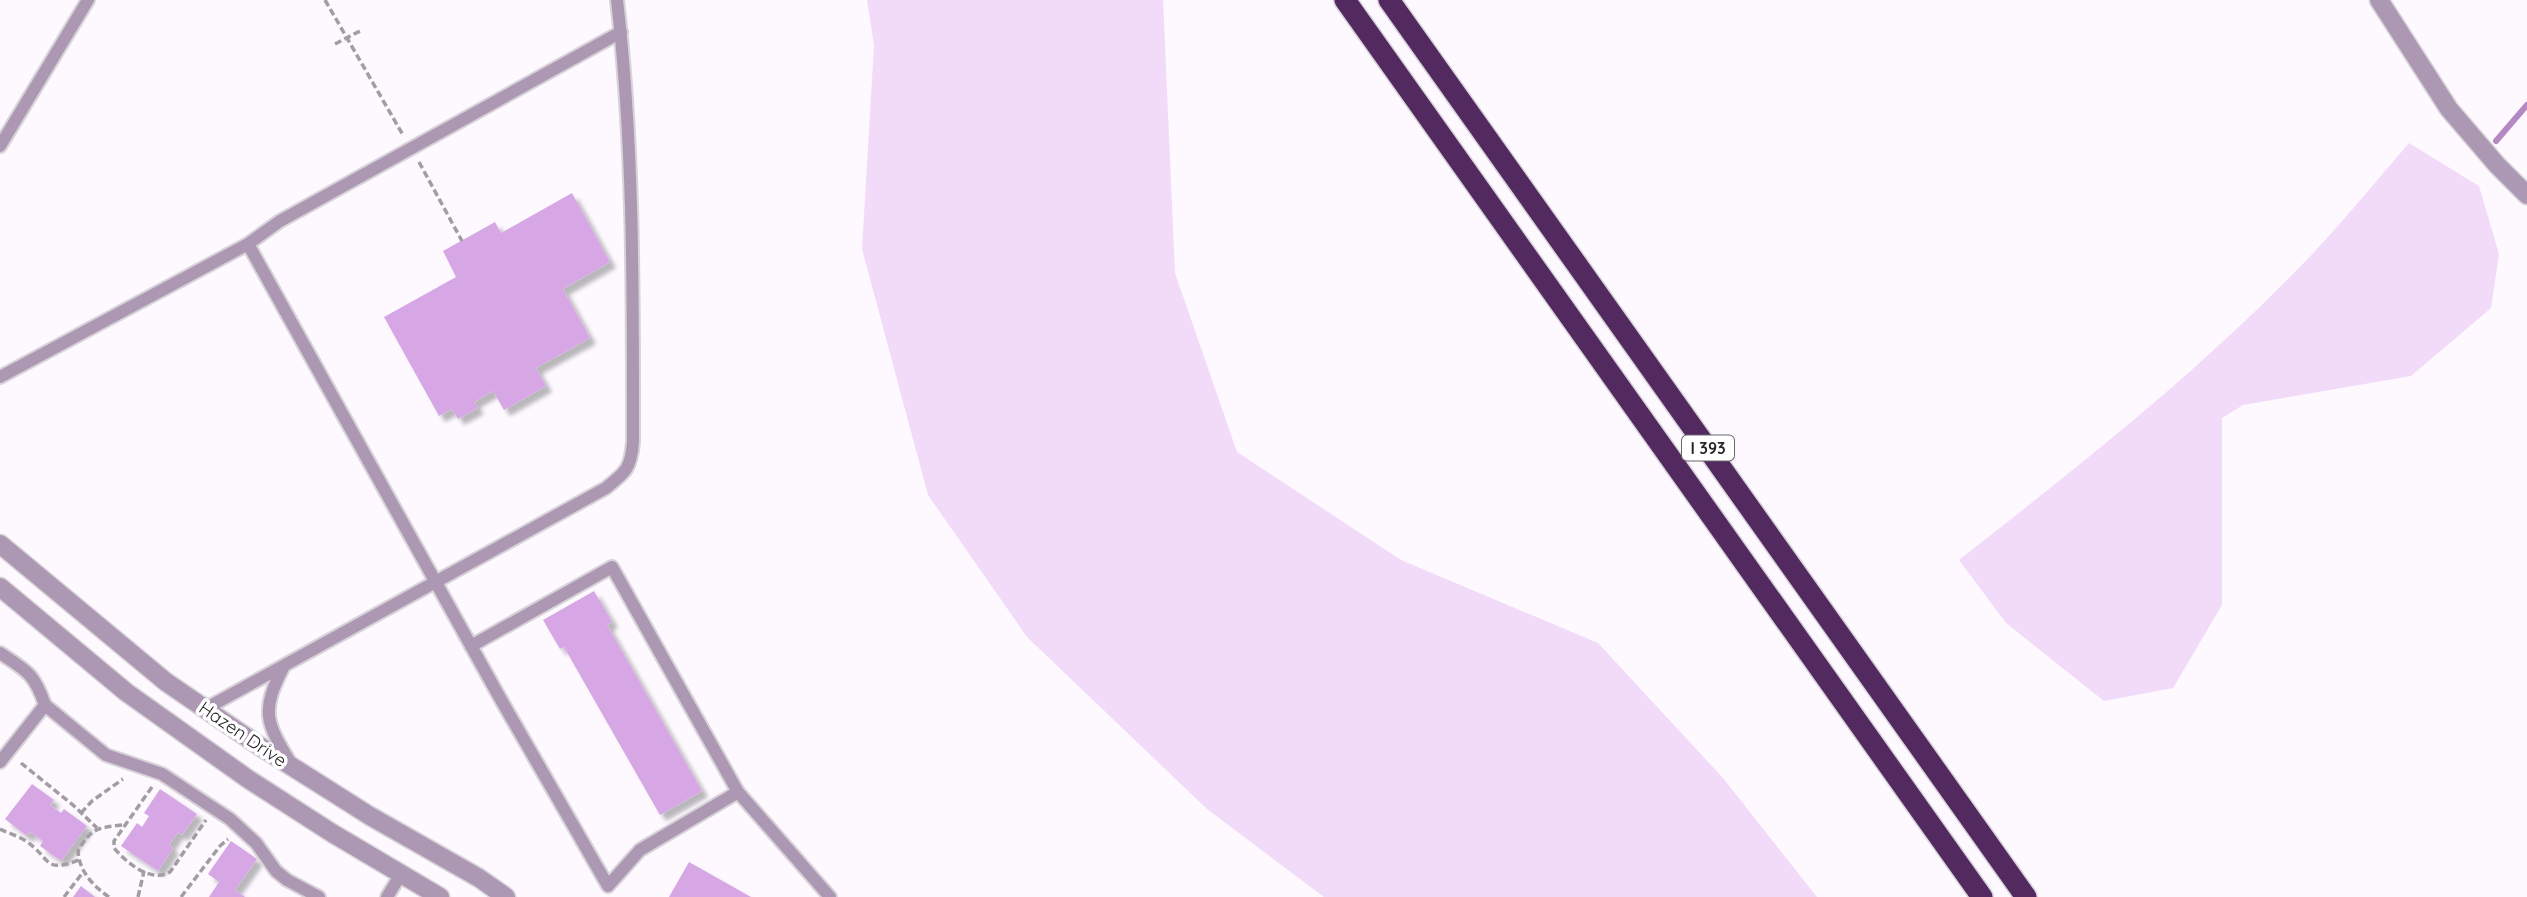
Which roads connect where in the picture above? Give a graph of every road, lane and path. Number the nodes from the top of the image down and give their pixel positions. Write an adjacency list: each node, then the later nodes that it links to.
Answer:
1 (88, 0): 12 (lane)
2 (325, 0): 9 (path)
3 (617, 0): 8 (lane)
4 (1345, 0): 52 (highway, I 393)
5 (1389, 0): 26 (highway, I 393)
6 (2379, 0): 14 (street)
7 (360, 31): 9 (path)
8 (621, 32): 16 (lane); 19 (lane)
9 (347, 38): 10 (path); 11 (path)
10 (335, 44)
11 (384, 103)
12 (0, 146)
13 (419, 162): 15 (path)
14 (2527, 195)
15 (461, 241)
16 (248, 244): 17 (lane); 19 (lane)
17 (0, 377)
18 (0, 544): 25 (street, Hazen Drive)
19 (435, 582): 21 (lane); 23 (lane)
20 (0, 587): 42 (street, Hazen Drive)
21 (471, 646): 32 (lane); 32 (lane)
22 (0, 653): 24 (lane)
23 (284, 666): 25 (lane); 29 (lane)
24 (45, 705): 27 (lane); 28 (lane)
25 (205, 709): 29 (street, Hazen Drive)
26 (1903, 723): 53 (highway, I 393); 54 (highway)
27 (0, 762)
28 (140, 766): 31 (lane); 34 (path)
29 (293, 768): 50 (street, Hazen Drive)
30 (29, 769): 34 (path)
31 (162, 774): 33 (lane); 35 (path)
32 (738, 792): 51 (lane)
33 (214, 808): 38 (lane); 41 (path)
34 (81, 813): 36 (path)
35 (124, 825): 36 (path); 41 (path)
36 (96, 828): 39 (path)
37 (0, 829): 39 (path)
38 (244, 830): 46 (path); 47 (lane)
39 (79, 860): 40 (path)
40 (84, 871): 43 (path); 44 (path)
41 (144, 871): 45 (path)
42 (401, 874): 48 (lane); 49 (street, Hazen Drive)
43 (64, 897)
44 (109, 897)
45 (138, 897)
46 (181, 897)
47 (319, 897)
48 (387, 897)
49 (440, 897)
50 (506, 897)
51 (830, 897)
52 (1982, 897)
53 (2026, 897)
54 (2043, 897)

